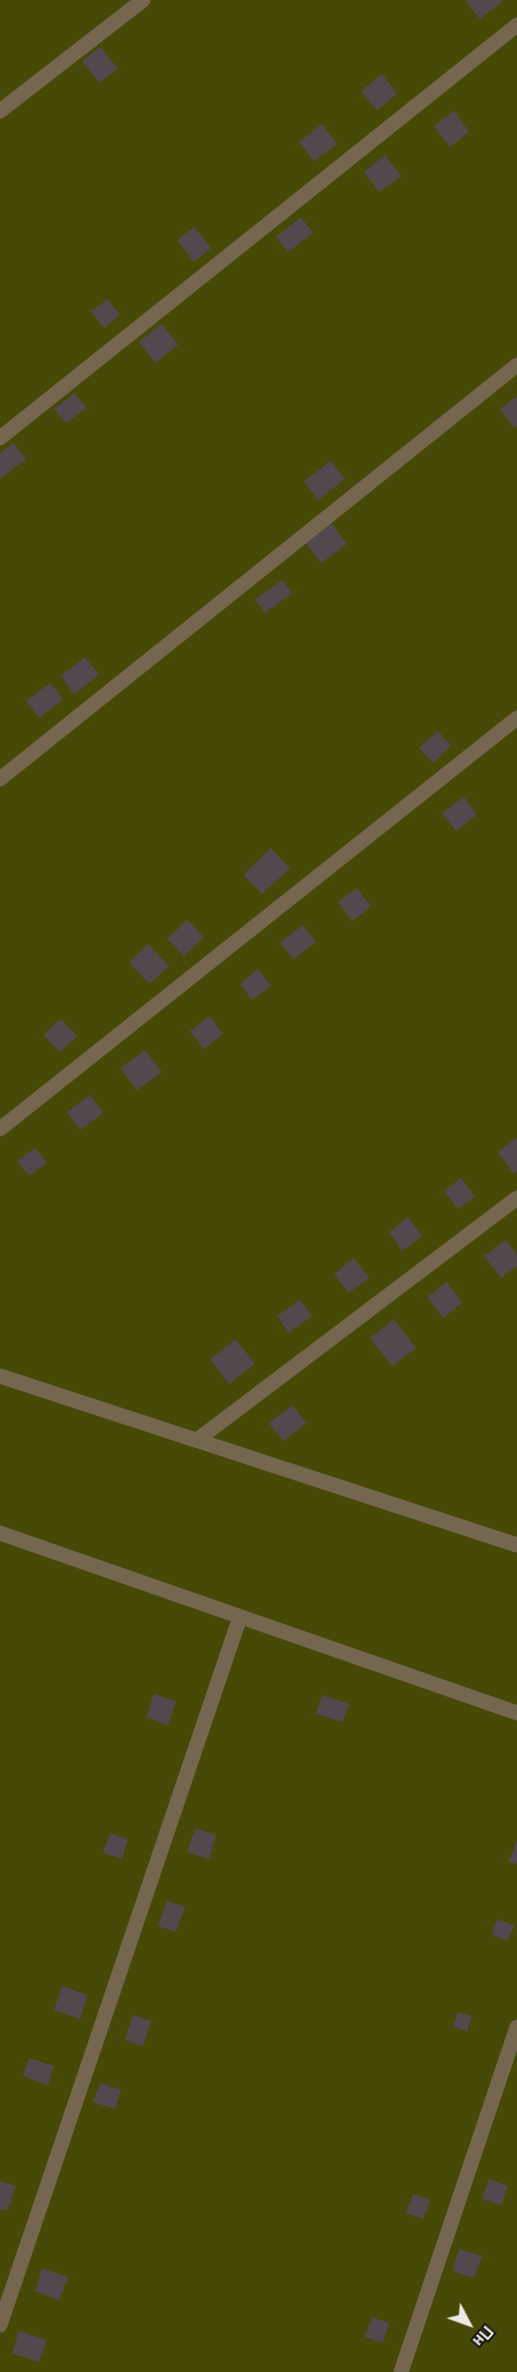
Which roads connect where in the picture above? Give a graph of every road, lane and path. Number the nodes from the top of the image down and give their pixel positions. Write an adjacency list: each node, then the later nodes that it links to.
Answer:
1 (143, 0): 3 (lane)
2 (517, 26): 5 (lane)
3 (0, 111)
4 (517, 365): 7 (lane)
5 (0, 438)
6 (517, 718): 8 (lane)
7 (0, 779)
8 (0, 1129)
9 (517, 1198): 11 (lane)
10 (0, 1376): 11 (lane)
11 (197, 1440): 13 (lane)
12 (0, 1533): 14 (lane)
13 (517, 1545)
14 (240, 1617): 15 (lane); 17 (lane)
15 (517, 1713)
16 (517, 2027): 18 (lane)
17 (0, 2325)
18 (400, 2372)

